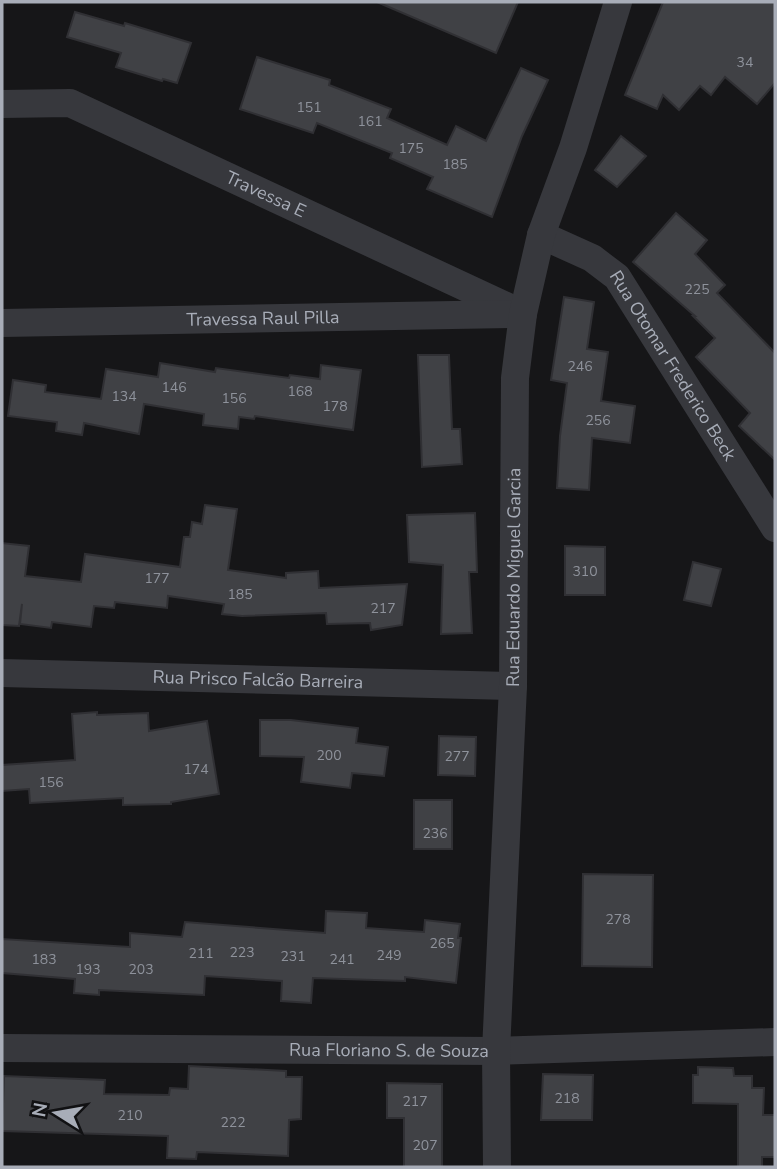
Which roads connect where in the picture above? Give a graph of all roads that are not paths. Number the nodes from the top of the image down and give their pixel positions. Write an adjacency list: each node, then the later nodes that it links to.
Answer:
1 (618, 2): 3 (street, Rua Eduardo Miguel Garcia)
2 (2, 104): 4 (street, Travessa E)
3 (541, 235): 4 (street, Rua Eduardo Miguel Garcia); 6 (street, Rua Otomar Frederico Beck)
4 (523, 314): 5 (street, Travessa Raul Pilla); 8 (street, Rua Eduardo Miguel Garcia)
5 (2, 323)
6 (775, 528)
7 (2, 673): 8 (street, Rua Prisco Falcão Barreira)
8 (513, 686): 11 (street, Rua Eduardo Miguel Garcia)
9 (775, 1042): 11 (street, Rua Floriano S. de Souza)
10 (2, 1048): 11 (street, Rua Floriano S. de Souza)
11 (496, 1051): 12 (street, Rua Eduardo Miguel Garcia)
12 (497, 1167)

